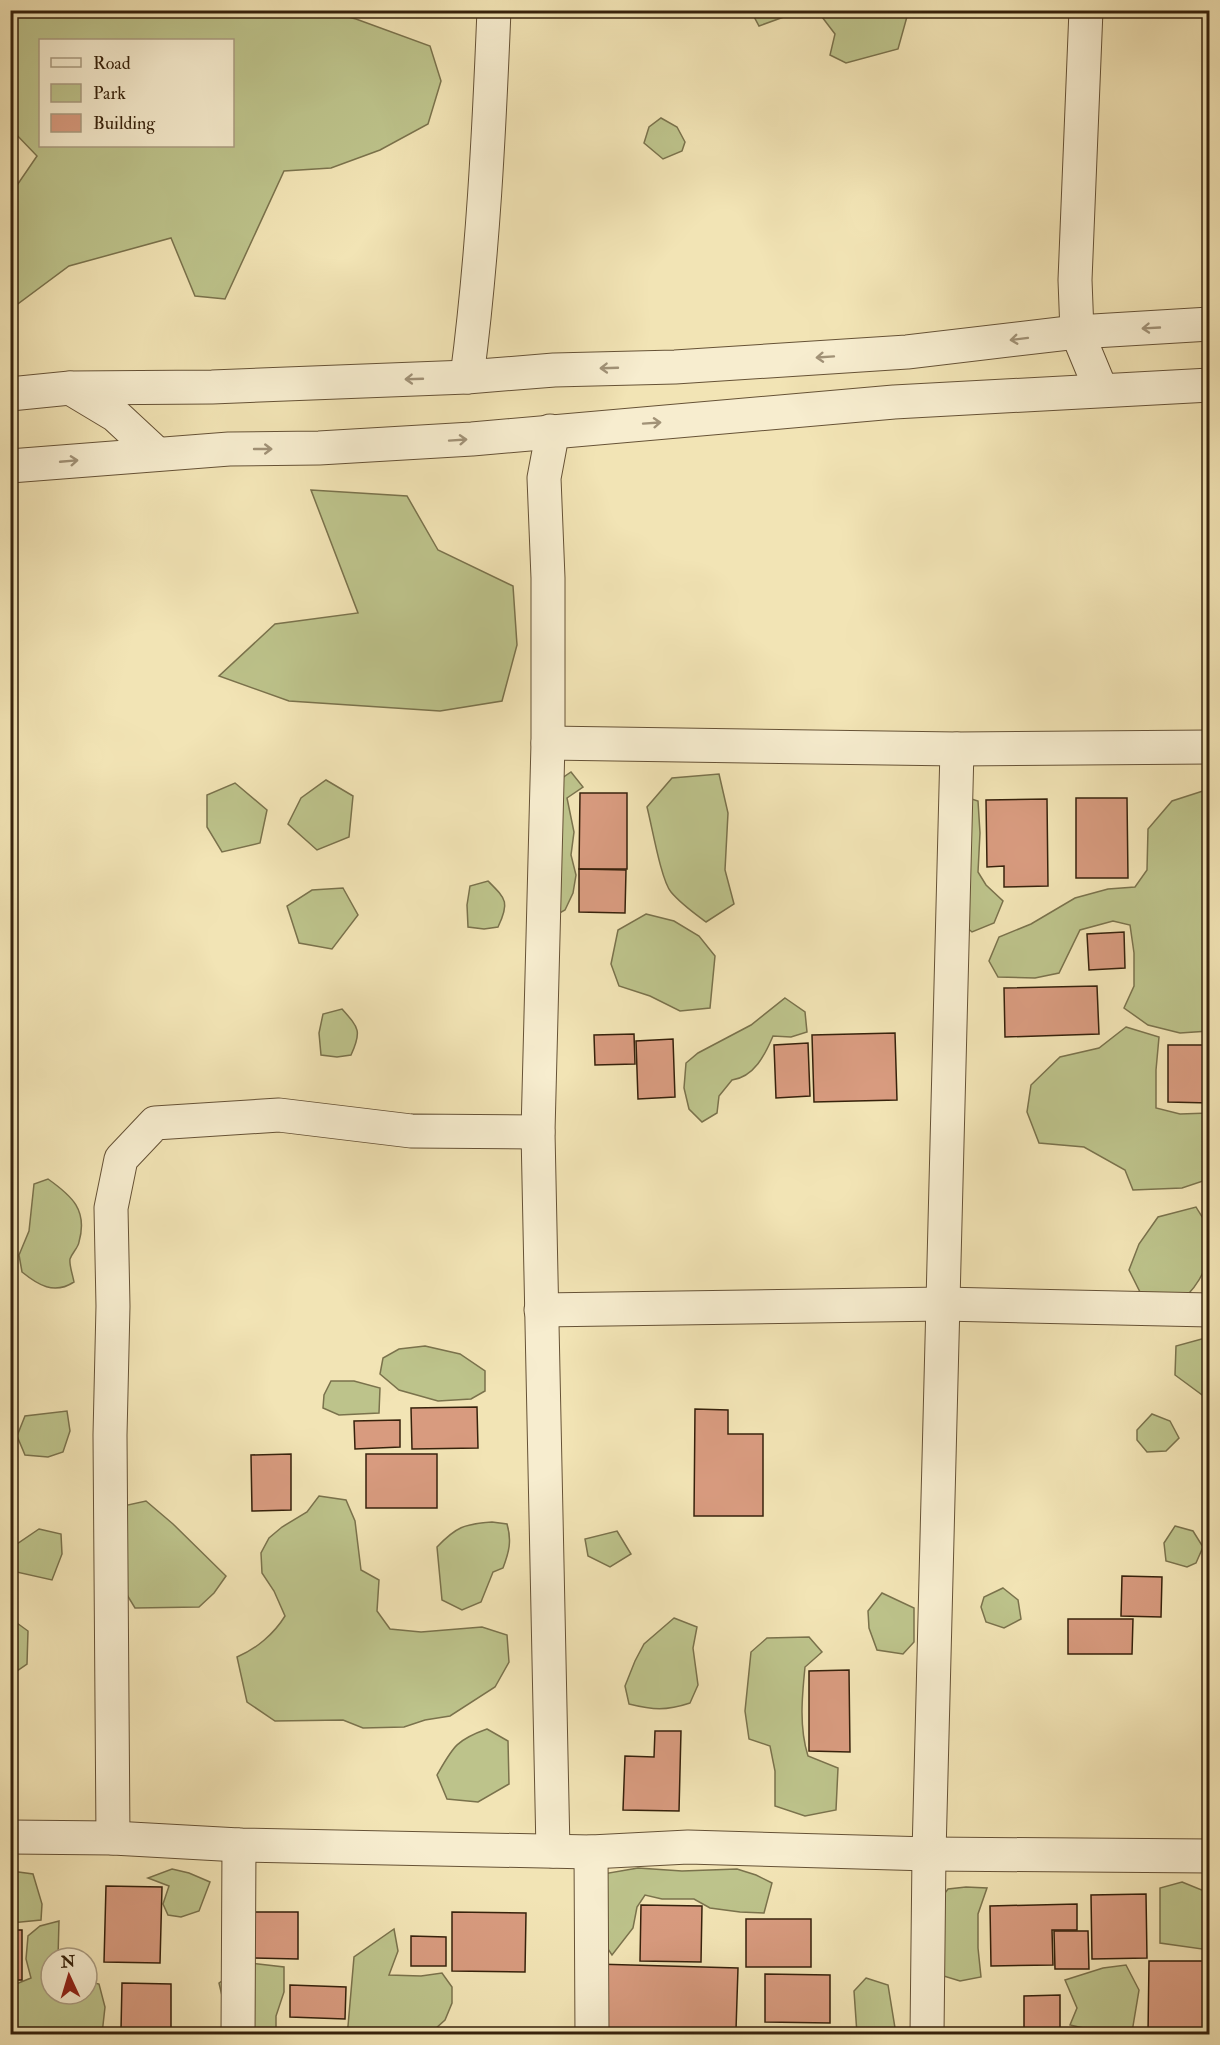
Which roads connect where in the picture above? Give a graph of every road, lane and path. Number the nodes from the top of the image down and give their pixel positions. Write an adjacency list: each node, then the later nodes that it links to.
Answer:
1 (494, 10): 5 (street)
2 (1086, 10): 4 (street)
3 (1209, 324): 4 (street, one-way to 4)
4 (1077, 332): 5 (street, one-way to 5); 8 (street)
5 (467, 377): 7 (street, one-way to 7)
6 (1209, 385): 8 (street)
7 (70, 388): 9 (street); 11 (street)
8 (1101, 390): 10 (street, one-way to 8)
9 (10, 394)
10 (550, 431): 11 (street, one-way to 10); 13 (street)
11 (157, 454): 12 (street, one-way to 11)
12 (10, 466)
13 (548, 743): 15 (street); 16 (street)
14 (1209, 747): 15 (street)
15 (957, 749): 17 (street)
16 (538, 1131): 18 (street); 21 (street)
17 (943, 1304): 18 (street); 19 (street); 25 (street)
18 (542, 1310): 23 (street)
19 (1209, 1310)
20 (10, 1837): 21 (street)
21 (113, 1838): 22 (street)
22 (239, 1845): 23 (street); 27 (street)
23 (554, 1851): 24 (street)
24 (591, 1852): 25 (street); 28 (street)
25 (929, 1854): 26 (street); 29 (street)
26 (1209, 1856)
27 (238, 2034)
28 (592, 2034)
29 (927, 2034)

